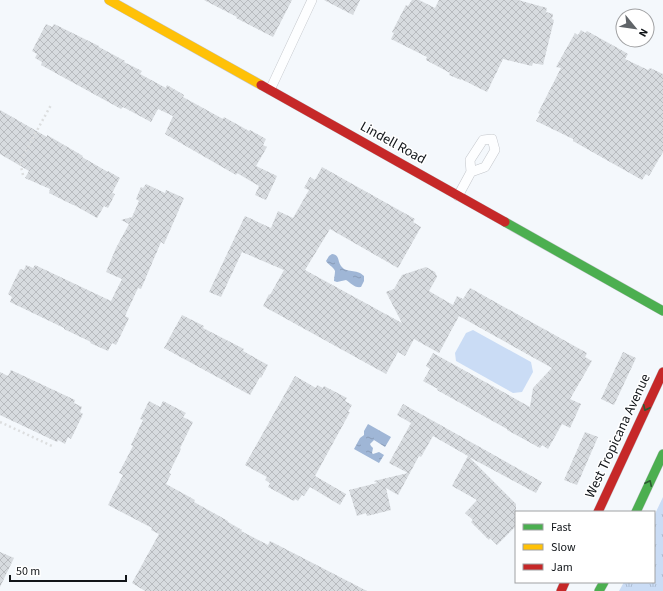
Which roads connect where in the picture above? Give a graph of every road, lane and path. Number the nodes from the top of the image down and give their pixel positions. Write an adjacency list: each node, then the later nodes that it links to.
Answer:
1 (109, 0): 3 (street, Lindell Road)
2 (312, 0): 3 (lane)
3 (270, 90): 7 (street, Lindell Road)
4 (51, 105): 6 (path)
5 (472, 172): 7 (lane)
6 (23, 175)
7 (458, 196): 8 (street, Lindell Road)
8 (663, 311)
9 (663, 372): 13 (street, West Tropicana Avenue, one-way to 13)
10 (0, 422): 11 (path)
11 (52, 446)
12 (663, 454): 14 (street, one-way to 12)
13 (598, 511)
14 (636, 511)

